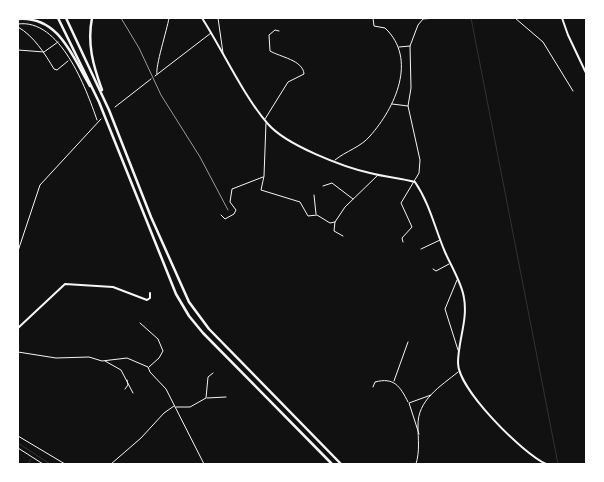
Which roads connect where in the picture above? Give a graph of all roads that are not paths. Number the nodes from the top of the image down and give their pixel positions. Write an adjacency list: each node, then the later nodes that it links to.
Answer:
1 (58, 18): 26 (highway)
2 (66, 18): 30 (highway)
3 (92, 18): 30 (highway)
4 (169, 18): 15 (street)
5 (202, 18): 15 (street)
6 (218, 18): 21 (street)
7 (373, 18): 18 (street)
8 (423, 18): 9 (street); 17 (street)
9 (436, 18)
10 (515, 18): 25 (street)
11 (562, 18): 23 (street)
12 (18, 19): 26 (highway)
13 (18, 26): 16 (street); 20 (street)
14 (278, 31): 33 (street)
15 (211, 32): 21 (street)
16 (58, 42): 20 (street); 22 (street)
17 (410, 46): 18 (street); 28 (street)
18 (398, 48): 27 (street)
19 (18, 50): 20 (street)
20 (44, 52): 22 (street)
21 (224, 54): 33 (street)
22 (69, 60): 32 (street)
23 (586, 73)
24 (151, 79): 29 (street)
25 (573, 91)
26 (99, 102): 79 (highway)
27 (391, 104): 28 (street); 34 (street)
28 (408, 106): 37 (street)
29 (115, 107)
30 (109, 110): 80 (highway)
31 (101, 118): 32 (street)
32 (98, 120): 48 (street)
33 (266, 121): 34 (street); 36 (street)
34 (335, 160): 35 (street)
35 (379, 175): 37 (street); 40 (street)
36 (264, 176): 41 (street); 42 (street)
37 (415, 182): 45 (street); 46 (street)
38 (323, 186): 40 (street)
39 (314, 195): 42 (street)
40 (353, 200): 43 (street)
41 (221, 215)
42 (316, 215): 43 (street)
43 (336, 222): 44 (street)
44 (343, 236)
45 (440, 240): 47 (street); 49 (street)
46 (403, 242)
47 (420, 249)
48 (18, 251)
49 (450, 263): 50 (street); 51 (street)
50 (432, 269)
51 (457, 280): 56 (street); 56 (street)
52 (150, 293): 54 (street)
53 (140, 323): 59 (street)
54 (18, 328)
55 (408, 342): 63 (street)
56 (458, 351): 60 (street)
57 (18, 352): 58 (street)
58 (104, 361): 59 (street); 62 (street)
59 (148, 368): 71 (street)
60 (458, 372): 67 (street); 82 (street)
61 (213, 373): 69 (street)
62 (127, 379): 65 (street); 66 (street)
63 (394, 382): 64 (street); 70 (street)
64 (373, 387)
65 (125, 389)
66 (133, 393)
67 (432, 394): 70 (street); 72 (street)
68 (226, 397): 69 (street)
69 (206, 398): 71 (street)
70 (409, 403): 72 (street)
71 (175, 407): 77 (street); 78 (street)
72 (419, 434): 81 (street)
73 (18, 436): 76 (street)
74 (18, 448): 75 (street)
75 (43, 464)
76 (65, 464)
77 (111, 464)
78 (204, 464)
79 (332, 464)
80 (340, 464)
81 (416, 464)
82 (546, 464)

